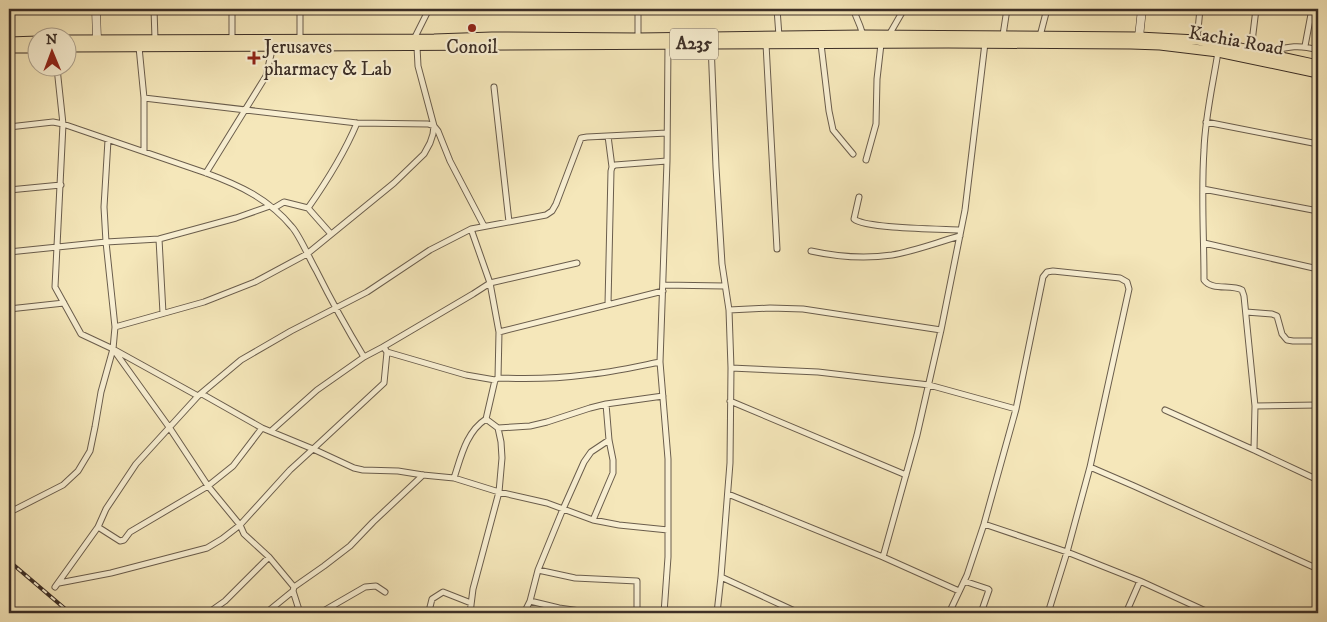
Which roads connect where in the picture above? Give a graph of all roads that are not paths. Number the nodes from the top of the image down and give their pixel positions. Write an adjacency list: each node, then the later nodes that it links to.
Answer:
1 (96, 9): 26 (street)
2 (154, 9): 27 (street)
3 (232, 9): 23 (street)
4 (300, 9): 24 (street)
5 (429, 9): 32 (street)
6 (638, 9): 22 (street)
7 (777, 9): 20 (street)
8 (853, 9): 16 (street)
9 (904, 9): 17 (street)
10 (1007, 9): 18 (street)
11 (1047, 9): 19 (street)
12 (1142, 9): 21 (street)
13 (1200, 9): 28 (street)
14 (1256, 9): 45 (street)
15 (1312, 9): 41 (street)
16 (863, 35): 17 (highway, Kachia Road / A235); 20 (highway, Kachia Road / A235)
17 (889, 36): 18 (highway, Kachia Road / A235)
18 (1003, 36): 19 (highway, Kachia Road / A235)
19 (1040, 36): 21 (highway, Kachia Road / A235)
20 (779, 37): 22 (highway, Kachia Road / A235)
21 (1139, 37): 28 (highway, Kachia Road / A235)
22 (638, 38): 31 (highway, Kachia Road / A235)
23 (232, 39): 24 (highway, Kachia Road / A235); 27 (highway, Kachia Road / A235)
24 (300, 39): 32 (highway, Kachia Road / A235)
25 (78, 40): 26 (highway, Kachia Road / A235)
26 (97, 40): 27 (highway, Kachia Road / A235)
27 (155, 40)
28 (1197, 40): 45 (highway, Kachia Road / A235)
29 (28, 41): 30 (highway)
30 (9, 42)
31 (434, 42): 32 (highway, Kachia Road / A235); 34 (highway, Kachia Road / A235)
32 (415, 43): 40 (highway, Kachia Road / A235); 59 (street)
33 (985, 43): 38 (highway, Kachia Road / A235); 47 (highway, Kachia Road / A235); 81 (street)
34 (668, 44): 35 (highway, Kachia Road / A235); 61 (street)
35 (711, 44): 36 (highway, Kachia Road / A235); 94 (street)
36 (766, 44): 37 (highway, Kachia Road / A235); 87 (street)
37 (821, 44): 38 (highway, Kachia Road / A235); 66 (street)
38 (881, 44): 67 (street)
39 (139, 46): 40 (highway, Kachia Road / A235); 42 (highway, Kachia Road / A235); 54 (street)
40 (272, 46): 55 (street)
41 (1306, 46): 46 (street); 48 (street)
42 (78, 47)
43 (9, 48): 44 (highway)
44 (28, 48)
45 (1251, 50): 48 (highway, Kachia Road / A235)
46 (1318, 50)
47 (1218, 52): 49 (highway, Kachia Road / A235); 56 (street)
48 (1265, 52): 49 (highway, Kachia Road / A235)
49 (1278, 60): 50 (highway, Kachia Road / A235); 51 (highway, Kachia Road / A235)
50 (1318, 65)
51 (1318, 73)
52 (58, 78): 58 (street)
53 (494, 87): 78 (street)
54 (144, 98): 55 (street); 65 (street)
55 (244, 110): 57 (street); 70 (street)
56 (1206, 122): 64 (street); 72 (street)
57 (356, 123): 59 (street); 76 (street)
58 (63, 124): 60 (street); 63 (street); 71 (street)
59 (434, 126): 79 (street); 82 (street)
60 (9, 127)
61 (667, 133): 62 (street); 68 (street)
62 (608, 136): 69 (street); 78 (street)
63 (108, 140): 65 (street); 84 (street)
64 (1318, 144)
65 (144, 151): 70 (street)
66 (853, 154)
67 (866, 160)
68 (667, 161): 69 (street); 95 (street)
69 (612, 167): 97 (street)
70 (206, 173): 75 (street)
71 (61, 185): 73 (street); 86 (street)
72 (1203, 189): 77 (street); 85 (street)
73 (9, 190)
74 (858, 196): 81 (street)
75 (272, 207): 76 (street); 83 (street); 90 (street)
76 (308, 208): 82 (street)
77 (1318, 211)
78 (509, 222): 79 (street)
79 (484, 226): 80 (street)
80 (471, 229): 93 (street); 98 (street)
81 (961, 233): 88 (street); 104 (street)
82 (331, 234): 90 (street)
83 (159, 239): 84 (street); 101 (street)
84 (106, 242): 86 (street); 103 (street)
85 (1204, 243): 92 (street); 102 (street)
86 (58, 246): 89 (street); 96 (street)
87 (777, 248)
88 (811, 251)
89 (9, 252)
90 (307, 254): 98 (street); 101 (street)
91 (577, 263): 93 (street)
92 (1318, 269)
93 (490, 282): 105 (street); 108 (street)
94 (724, 286): 95 (street); 100 (street)
95 (663, 288): 97 (street); 110 (street)
96 (64, 303): 99 (street); 107 (street)
97 (608, 304): 105 (street)
98 (335, 308): 109 (street); 114 (street)
99 (9, 309)
100 (729, 310): 104 (street); 111 (street)
101 (163, 312): 103 (street)
102 (1246, 312): 106 (street); 119 (street)
103 (115, 327): 107 (street)
104 (941, 330): 113 (street)
105 (499, 332): 112 (street)
106 (1318, 341)
107 (113, 349): 114 (street); 123 (street); 139 (street)
108 (385, 350): 109 (street); 112 (street); 128 (street)
109 (364, 357): 126 (street)
110 (660, 362): 112 (street); 115 (street)
111 (731, 368): 113 (street); 116 (street)
112 (497, 379): 122 (street)
113 (929, 385): 120 (street); 132 (street)
114 (200, 395): 123 (street); 124 (street)
115 (662, 396): 117 (street); 144 (street)
116 (730, 401): 132 (street); 137 (street)
117 (606, 404): 125 (street); 127 (street)
118 (1318, 405): 119 (street)
119 (1255, 406): 129 (street)
120 (1016, 409): 130 (street); 141 (street)
121 (1164, 410): 129 (street)
122 (486, 419): 125 (street); 133 (street)
123 (169, 427): 135 (street); 143 (street)
124 (262, 428): 126 (street); 135 (street)
125 (498, 428): 136 (street)
126 (270, 431): 128 (street)
127 (609, 440): 138 (street); 140 (street)
128 (313, 449): 131 (street); 142 (street)
129 (1254, 450): 134 (street)
130 (1090, 467): 145 (street); 148 (street)
131 (423, 475): 133 (street); 153 (street)
132 (906, 475): 147 (street)
133 (454, 478): 136 (street)
134 (1318, 480)
135 (208, 486): 142 (street); 143 (street)
136 (500, 492): 138 (street); 157 (street)
137 (728, 494): 147 (street); 150 (street)
138 (562, 508): 140 (street); 149 (street)
139 (9, 509)
140 (593, 520): 144 (street)
141 (984, 524): 145 (street); 151 (street)
142 (240, 525): 143 (street); 146 (street)
143 (98, 527)
144 (668, 530): 168 (street)
145 (1067, 552): 152 (street); 172 (street)
146 (269, 557): 153 (street); 159 (street)
147 (883, 557): 154 (street)
148 (1318, 569)
149 (538, 570): 156 (street); 167 (street)
150 (721, 577): 169 (street); 170 (street)
151 (964, 581): 154 (street); 158 (street)
152 (1140, 581): 173 (street); 174 (street)
153 (294, 589): 160 (street); 161 (street)
154 (959, 591): 171 (street)
155 (385, 592): 162 (street)
156 (530, 601): 165 (street); 166 (street)
157 (472, 603): 163 (street); 164 (street)
158 (982, 610)
159 (208, 613)
160 (266, 613)
161 (300, 613)
162 (320, 613)
163 (426, 613)
164 (470, 613)
165 (524, 613)
166 (594, 613)
167 (637, 613)
168 (664, 613)
169 (717, 613)
170 (799, 613)
171 (949, 613)
172 (1048, 613)
173 (1126, 613)
174 (1210, 613)

